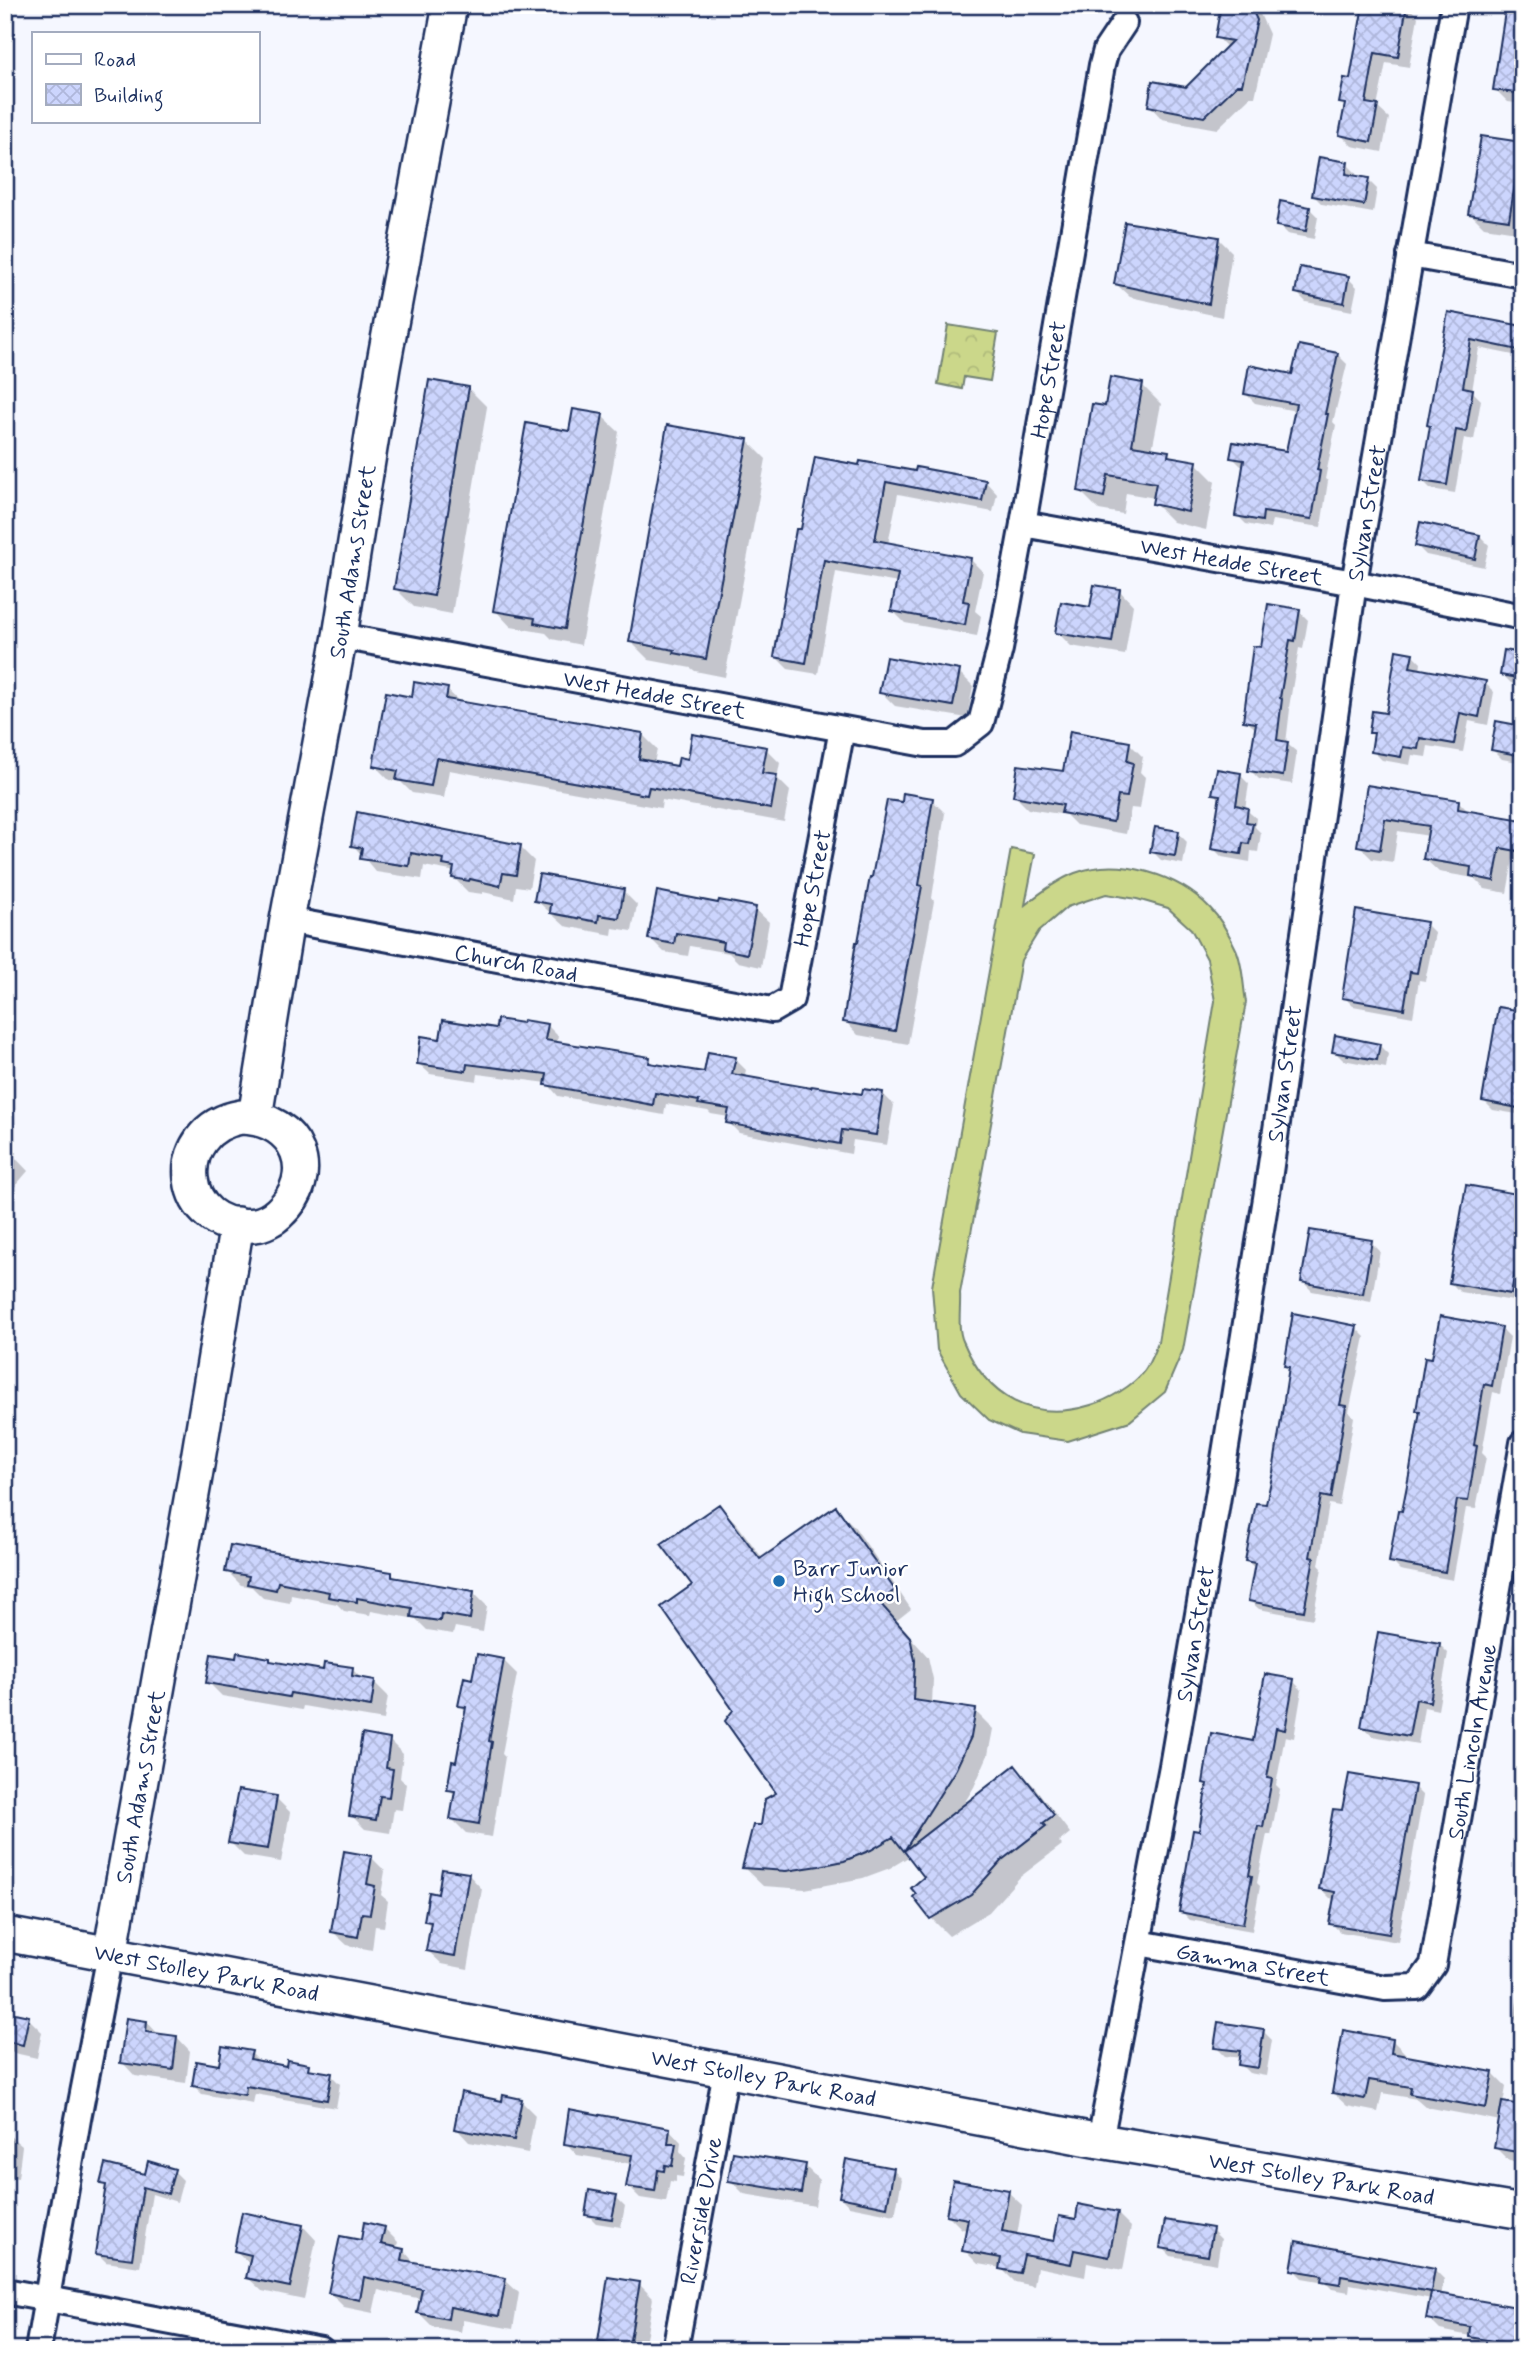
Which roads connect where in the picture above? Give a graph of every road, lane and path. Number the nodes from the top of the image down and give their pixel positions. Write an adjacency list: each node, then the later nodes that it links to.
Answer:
1 (450, 5): 9 (street, South Adams Street)
2 (1454, 5): 4 (street, Sylvan Street)
3 (1124, 23): 6 (street, Hope Street)
4 (1410, 255): 5 (street); 7 (street, Sylvan Street)
5 (1523, 275)
6 (1023, 524): 7 (street, West Hedde Street); 11 (street, Hope Street)
7 (1354, 583): 8 (street, West Hedde Street); 18 (street, Sylvan Street)
8 (1523, 617)
9 (340, 636): 10 (street, West Hedde Street); 12 (street, South Adams Street)
10 (842, 729): 11 (street, West Hedde Street); 13 (street, Hope Street)
11 (967, 733)
12 (287, 920): 13 (street, Church Road); 14 (street, South Adams Street)
13 (744, 1004)
14 (255, 1117): 15 (street); 15 (street)
15 (237, 1224): 19 (street, South Adams Street)
16 (1523, 1443): 20 (street, South Lincoln Avenue)
17 (5, 1934): 19 (street, West Stolley Park Road)
18 (1139, 1943): 20 (street, Gamma Street); 22 (street, Sylvan Street)
19 (110, 1954): 21 (street, West Stolley Park Road); 25 (street, South Adams Street)
20 (1368, 1985)
21 (726, 2071): 22 (street, West Stolley Park Road); 28 (street, Riverside Drive)
22 (1100, 2141): 23 (street, West Stolley Park Road)
23 (1523, 2212)
24 (5, 2291): 25 (street)
25 (48, 2298): 26 (street, South Adams Street); 27 (street)
26 (38, 2350)
27 (321, 2350)
28 (676, 2350)

